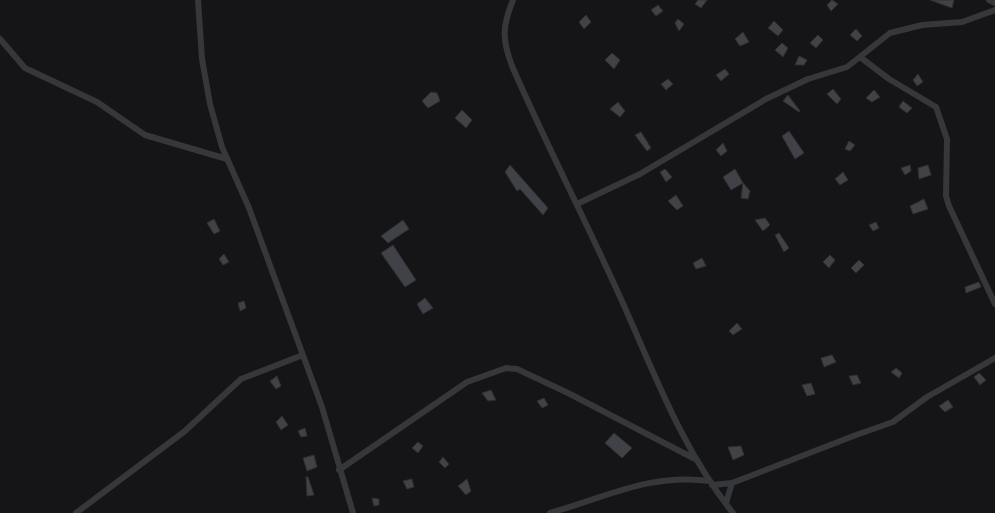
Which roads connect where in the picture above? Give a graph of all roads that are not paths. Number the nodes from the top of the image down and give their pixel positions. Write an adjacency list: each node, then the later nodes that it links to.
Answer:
1 (198, 0): 8 (street)
2 (513, 0): 9 (street)
3 (989, 0): 4 (street)
4 (995, 3)
5 (995, 10): 7 (street)
6 (0, 39): 8 (street)
7 (860, 57): 9 (street); 10 (street)
8 (227, 159): 11 (street)
9 (577, 204): 13 (street)
10 (995, 304)
11 (303, 355): 14 (street); 19 (street)
12 (995, 358): 16 (street)
13 (696, 460): 14 (street); 15 (street)
14 (339, 470): 20 (street)
15 (711, 483): 16 (street); 17 (street); 18 (street)
16 (732, 483): 17 (street)
17 (726, 503): 22 (street)
18 (566, 511): 21 (street)
19 (76, 513)
20 (353, 513)
21 (550, 513)
22 (733, 513)

